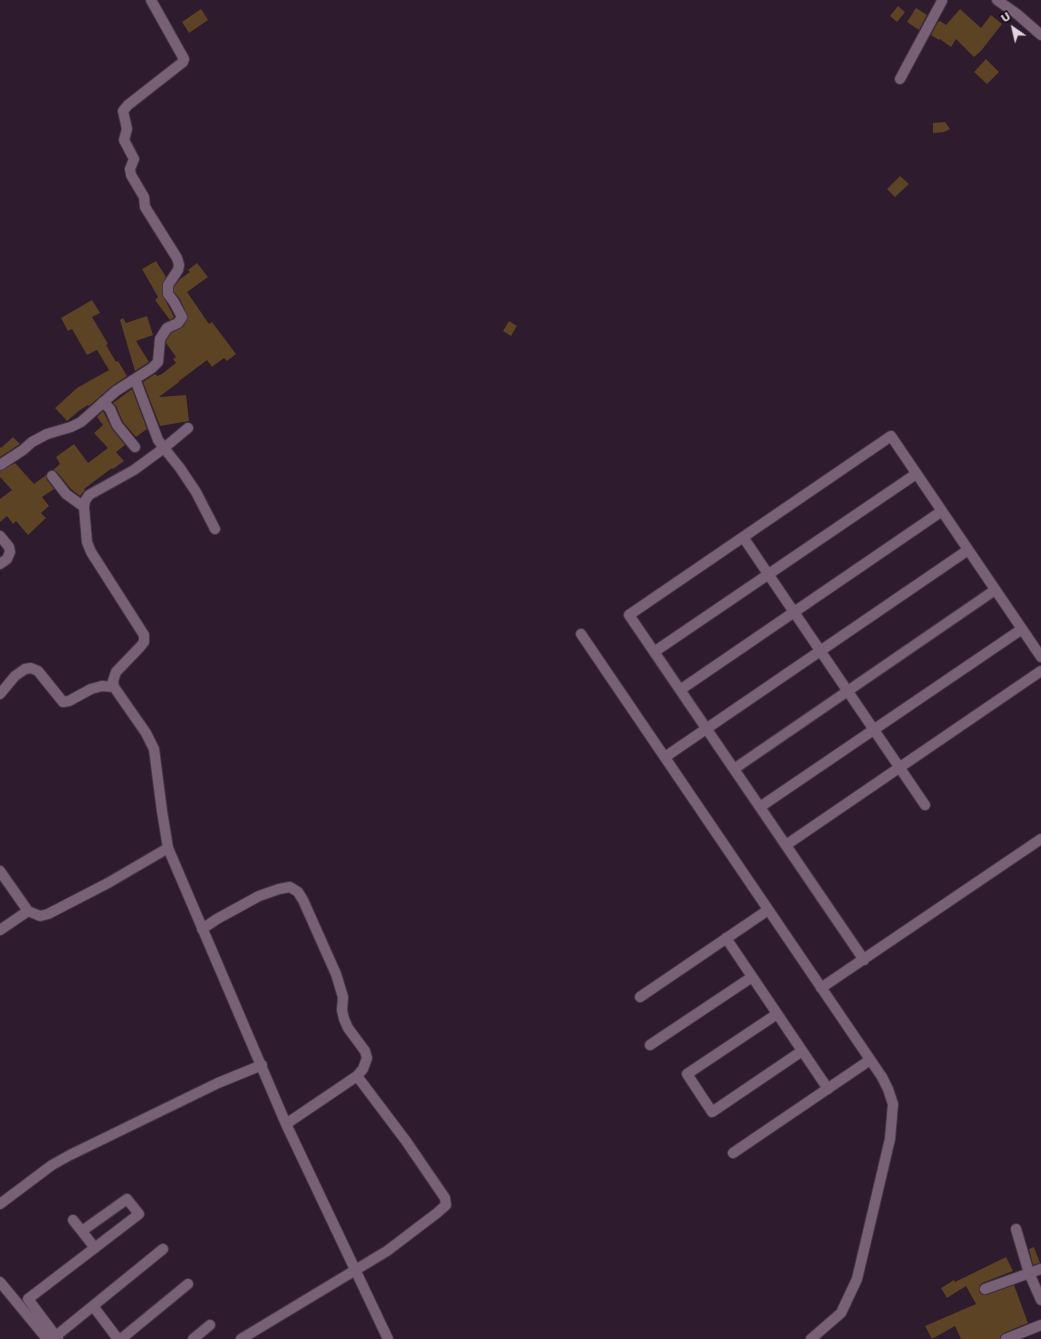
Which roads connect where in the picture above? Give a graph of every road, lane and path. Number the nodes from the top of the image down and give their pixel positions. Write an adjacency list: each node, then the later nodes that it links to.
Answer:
1 (151, 0): 6 (street)
2 (944, 0): 5 (street)
3 (997, 0): 4 (street)
4 (1041, 35)
5 (900, 79)
6 (136, 379): 7 (street); 10 (street)
7 (103, 402): 9 (street); 11 (street)
8 (188, 428): 10 (street)
9 (135, 447)
10 (164, 448): 14 (street); 16 (street)
11 (0, 466)
12 (916, 474): 15 (street); 18 (street); 21 (street)
13 (52, 476): 14 (street)
14 (84, 507): 30 (street)
15 (942, 512): 19 (street); 23 (street)
16 (215, 529)
17 (0, 536): 20 (street)
18 (743, 537): 21 (street); 27 (street)
19 (968, 550): 22 (street); 26 (street)
20 (0, 564)
21 (768, 575): 23 (street); 27 (street)
22 (995, 590): 24 (street); 32 (street)
23 (794, 612): 26 (street); 31 (street)
24 (1022, 629): 28 (street); 35 (street)
25 (582, 634): 36 (street)
26 (820, 651): 32 (street); 34 (street)
27 (654, 652): 31 (street)
28 (1041, 657)
29 (1041, 671): 38 (street)
30 (114, 687): 33 (street); 43 (street)
31 (680, 690): 34 (street)
32 (848, 691): 35 (street); 37 (street)
33 (0, 694)
34 (706, 728): 36 (street); 37 (street)
35 (874, 730): 38 (street); 40 (street)
36 (665, 757): 45 (street)
37 (734, 768): 40 (street)
38 (900, 768): 39 (street); 42 (street)
39 (925, 804)
40 (760, 807): 42 (street)
41 (1041, 839): 50 (street)
42 (786, 845): 50 (street)
43 (168, 848): 46 (street); 47 (street)
44 (0, 871): 46 (street)
45 (768, 910): 49 (street); 52 (street)
46 (28, 911): 48 (street)
47 (202, 929): 58 (street); 59 (street)
48 (0, 930)
49 (726, 938): 51 (street); 53 (street)
50 (864, 960): 52 (street)
51 (752, 977): 54 (street); 55 (street)
52 (821, 988): 57 (street)
53 (640, 997)
54 (777, 1014): 56 (street); 56 (street)
55 (650, 1045)
56 (802, 1051): 60 (street)
57 (870, 1060): 60 (street); 84 (street)
58 (262, 1066): 61 (street); 63 (street)
59 (356, 1076): 61 (street); 70 (street)
60 (828, 1089): 62 (street)
61 (286, 1124): 70 (street)
62 (733, 1154)
63 (0, 1204)
64 (74, 1220): 66 (street)
65 (1016, 1229): 71 (street)
66 (82, 1231): 67 (street); 67 (street)
67 (95, 1248): 79 (street)
68 (163, 1250): 76 (street)
69 (1041, 1269): 71 (street)
70 (356, 1270): 82 (street); 83 (street)
71 (1029, 1273): 74 (street); 75 (street)
72 (0, 1282): 79 (street)
73 (188, 1284): 81 (street)
74 (985, 1289)
75 (1041, 1300)
76 (93, 1306): 79 (street); 81 (street)
77 (210, 1324): 80 (street)
78 (1041, 1325): 85 (street)
79 (54, 1338)
80 (195, 1338)
81 (119, 1339)
82 (241, 1339)
83 (388, 1339)
84 (811, 1339)
85 (1006, 1339)

